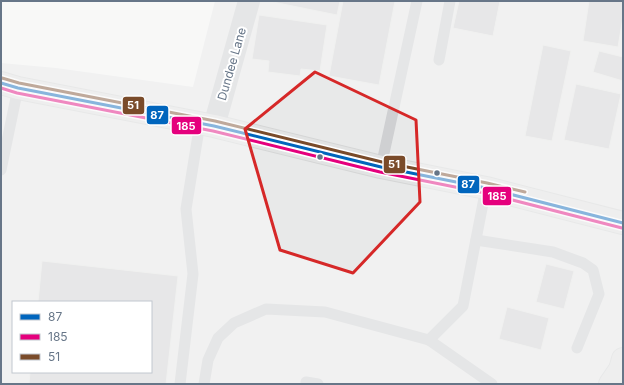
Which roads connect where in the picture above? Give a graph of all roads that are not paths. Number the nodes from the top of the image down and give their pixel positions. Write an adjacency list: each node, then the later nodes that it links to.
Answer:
1 (249, 1): 6 (street, Dundee Lane)
2 (417, 1): 7 (lane)
3 (450, 1): 4 (lane)
4 (440, 60)
5 (9, 86): 6 (main road); 8 (lane)
6 (207, 125): 7 (main road); 15 (lane)
7 (381, 167): 9 (main road)
8 (1, 170)
9 (486, 188): 10 (main road); 11 (lane)
10 (620, 227)
11 (476, 240): 12 (lane); 13 (lane)
12 (429, 340): 16 (lane); 18 (lane)
13 (576, 348)
14 (306, 382): 17 (lane)
15 (180, 384)
16 (204, 384)
17 (318, 384)
18 (490, 384)

